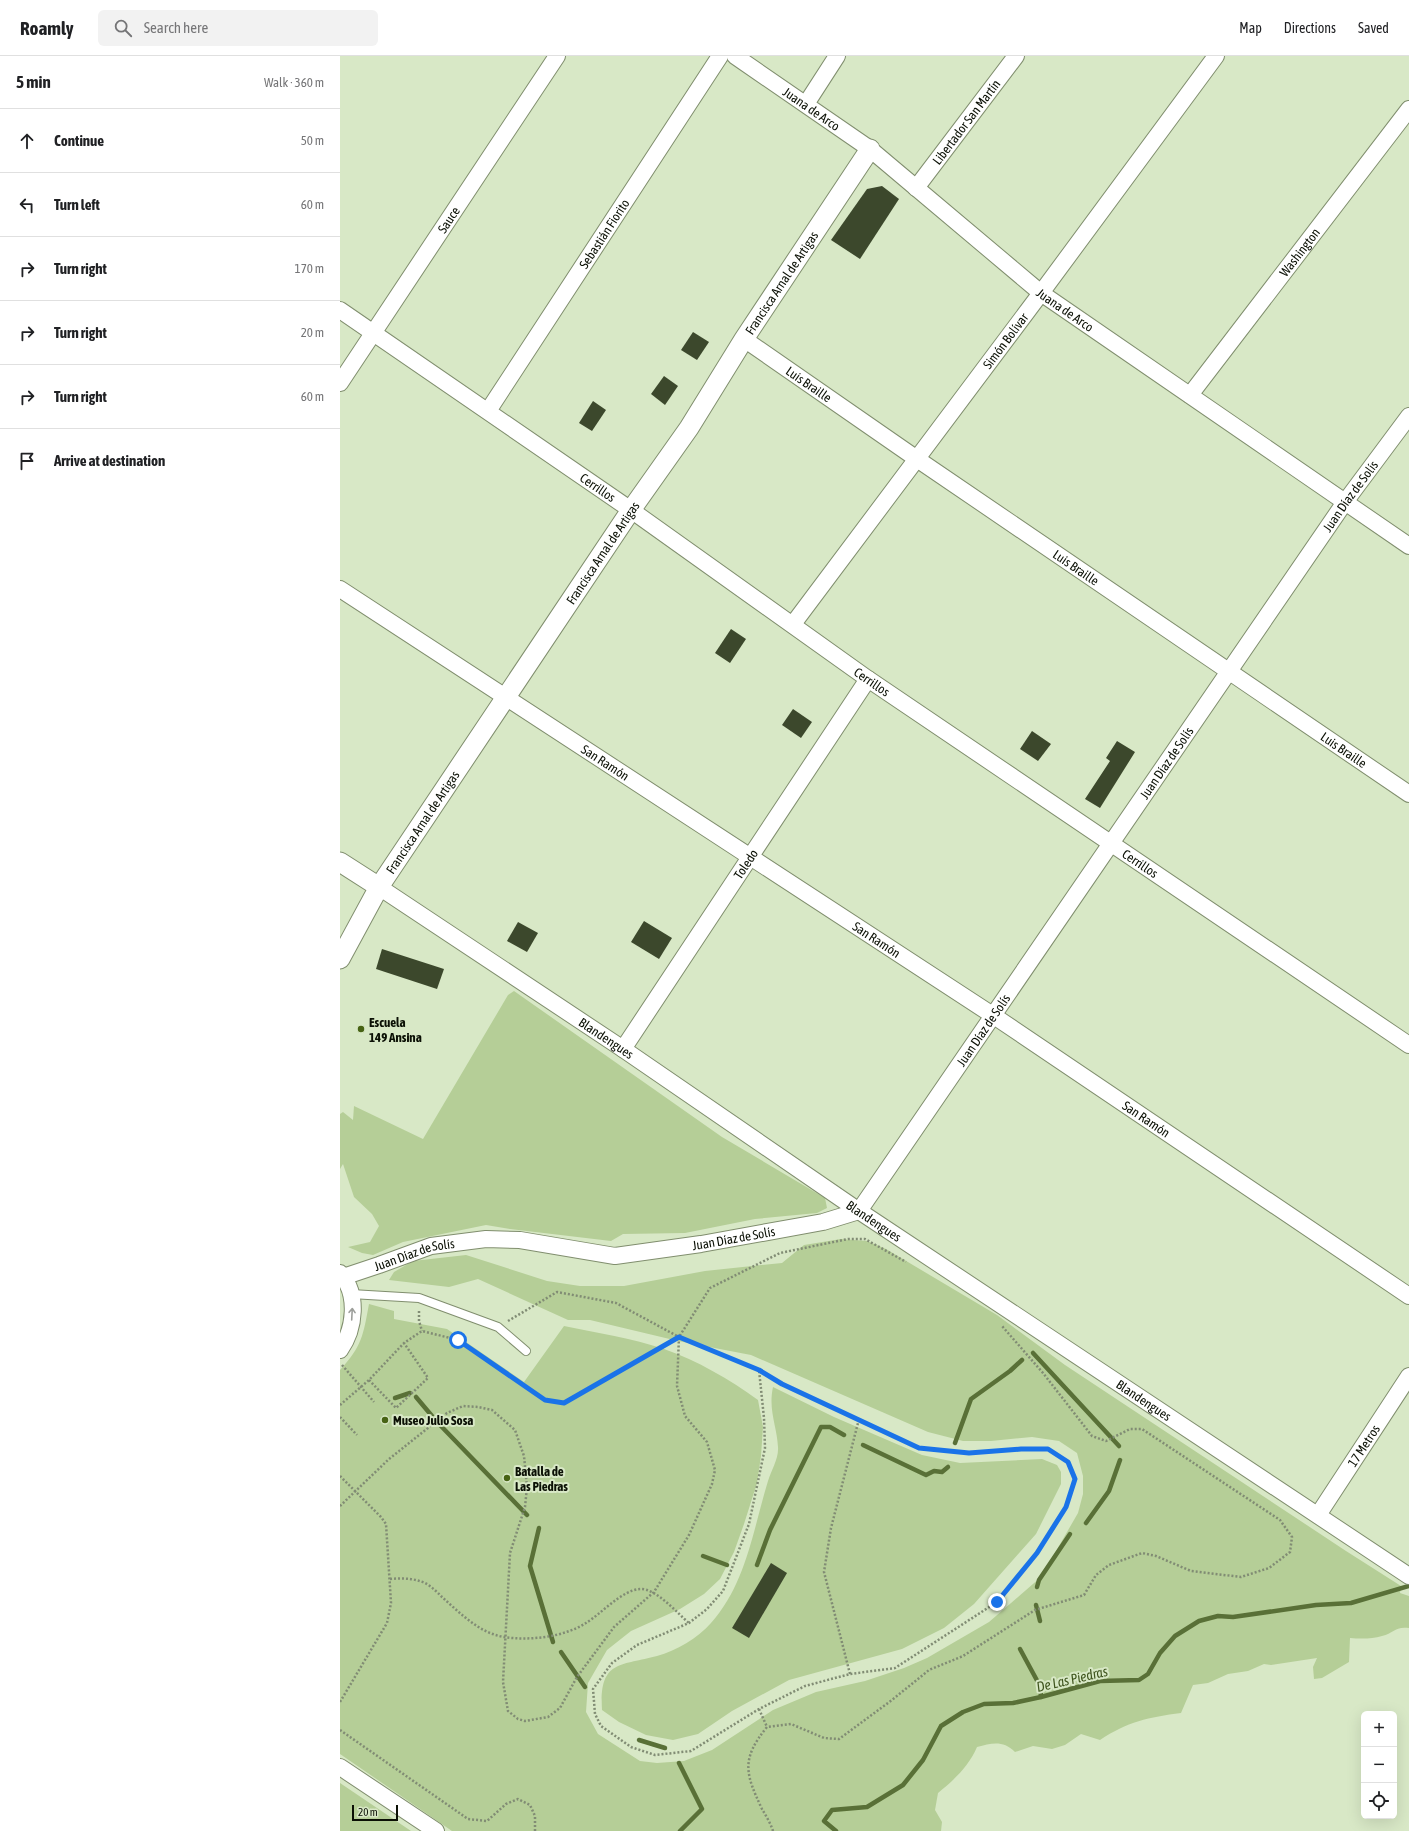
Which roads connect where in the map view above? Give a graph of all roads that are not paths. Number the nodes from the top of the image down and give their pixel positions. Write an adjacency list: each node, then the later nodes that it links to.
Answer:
1 (557, 56): 13 (street, Sauce)
2 (720, 56): 17 (street, Sebastián Fiorito)
3 (735, 56): 7 (street, Juana de Arco)
4 (837, 56): 7 (street)
5 (1016, 56): 10 (street, Libertador San Martín)
6 (1216, 56): 11 (street, Simón Bolívar)
7 (806, 104): 9 (street, Juana de Arco)
8 (1409, 109): 16 (street, Washington)
9 (870, 149): 10 (street, Juana de Arco); 14 (street, Francisca Arnal de Artigas)
10 (916, 188): 11 (street, Juana de Arco)
11 (1041, 293): 16 (street, Juana de Arco); 19 (street, Simón Bolívar)
12 (340, 310): 13 (street, Cerrillos)
13 (373, 333): 15 (street, Sauce); 17 (street, Cerrillos)
14 (744, 339): 19 (street, Luis Braille); 21 (street, Francisca Arnal de Artigas)
15 (340, 383)
16 (1190, 395): 20 (street, Juana de Arco)
17 (488, 411): 21 (street, Cerrillos)
18 (1409, 416): 20 (street, Juan Díaz de Solís)
19 (917, 459): 24 (street, Simón Bolívar); 25 (street, Luis Braille)
20 (1345, 502): 22 (street, Juana de Arco); 25 (street, Juan Díaz de Solís)
21 (630, 510): 24 (street, Cerrillos); 27 (street, Francisca Arnal de Artigas)
22 (1409, 546)
23 (340, 589): 27 (street, San Ramón)
24 (793, 624): 26 (street, Cerrillos)
25 (1229, 672): 28 (street, Luis Braille); 29 (street, Juan Díaz de Solís)
26 (868, 679): 29 (street, Cerrillos); 30 (street, Toledo)
27 (505, 698): 30 (street, San Ramón); 32 (street, Francisca Arnal de Artigas)
28 (1409, 794)
29 (1112, 843): 34 (street, Juan Díaz de Solís); 35 (street, Cerrillos)
30 (751, 858): 34 (street, San Ramón); 36 (street, Toledo)
31 (340, 862): 32 (street, Blandengues)
32 (379, 888): 33 (street, Francisca Arnal de Artigas); 36 (street, Blandengues)
33 (340, 959)
34 (994, 1016): 37 (street, Juan Díaz de Solís); 40 (street, San Ramón)
35 (1409, 1045)
36 (623, 1049): 37 (street, Blandengues)
37 (859, 1211): 38 (street, Juan Díaz de Solís); 44 (street, Blandengues)
38 (342, 1275): 39 (street)
39 (351, 1294): 41 (street, one-way to 39); 42 (lane)
40 (1409, 1296)
41 (340, 1350)
42 (526, 1351)
43 (1409, 1376): 44 (street, 17 Metros)
44 (1318, 1515): 45 (street, Blandengues)
45 (1408, 1576)
46 (340, 1767): 47 (street)
47 (436, 1831)

